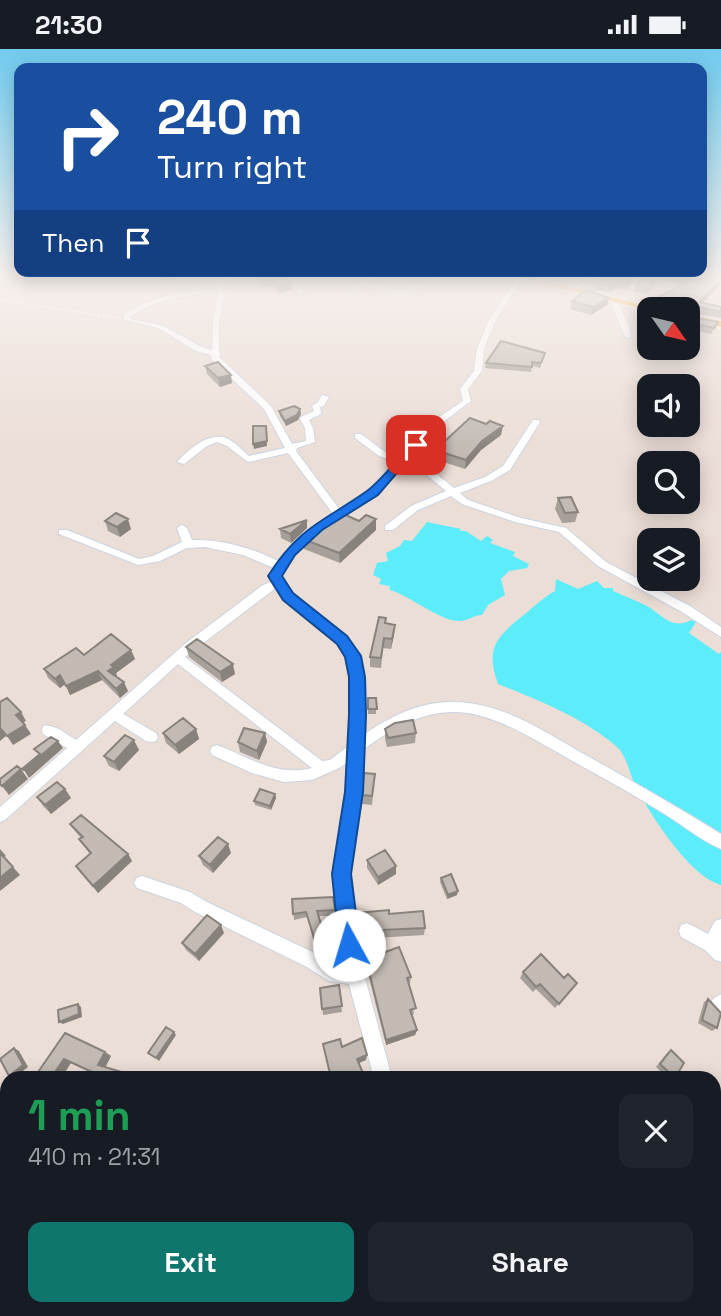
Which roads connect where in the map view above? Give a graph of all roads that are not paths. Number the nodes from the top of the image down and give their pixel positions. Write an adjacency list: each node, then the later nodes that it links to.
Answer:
1 (177, 336): 4 (street)
2 (216, 336): 4 (street)
3 (486, 336): 10 (street)
4 (217, 354): 8 (street)
5 (325, 397): 8 (street)
6 (536, 422): 11 (street)
7 (358, 436): 10 (street)
8 (292, 448): 9 (street); 12 (street)
9 (181, 462)
10 (400, 462): 11 (street); 12 (street)
11 (454, 491): 14 (street); 19 (street)
12 (338, 514): 17 (street)
13 (182, 528): 16 (street)
14 (389, 528)
15 (63, 533): 16 (street)
16 (188, 544): 17 (street)
17 (279, 566): 18 (street)
18 (279, 582): 20 (street); 25 (street)
19 (721, 633)
20 (177, 657): 21 (street); 27 (street)
21 (115, 715): 23 (street); 24 (street)
22 (48, 730): 24 (street)
23 (151, 737)
24 (78, 748): 28 (street)
25 (356, 748): 27 (street); 29 (street); 34 (street)
26 (217, 751): 27 (street)
27 (326, 768)
28 (0, 816)
29 (721, 842)
30 (142, 883): 34 (street)
31 (721, 927): 33 (street)
32 (687, 931): 33 (street)
33 (716, 949)
34 (355, 976): 35 (street)
35 (381, 1071)

